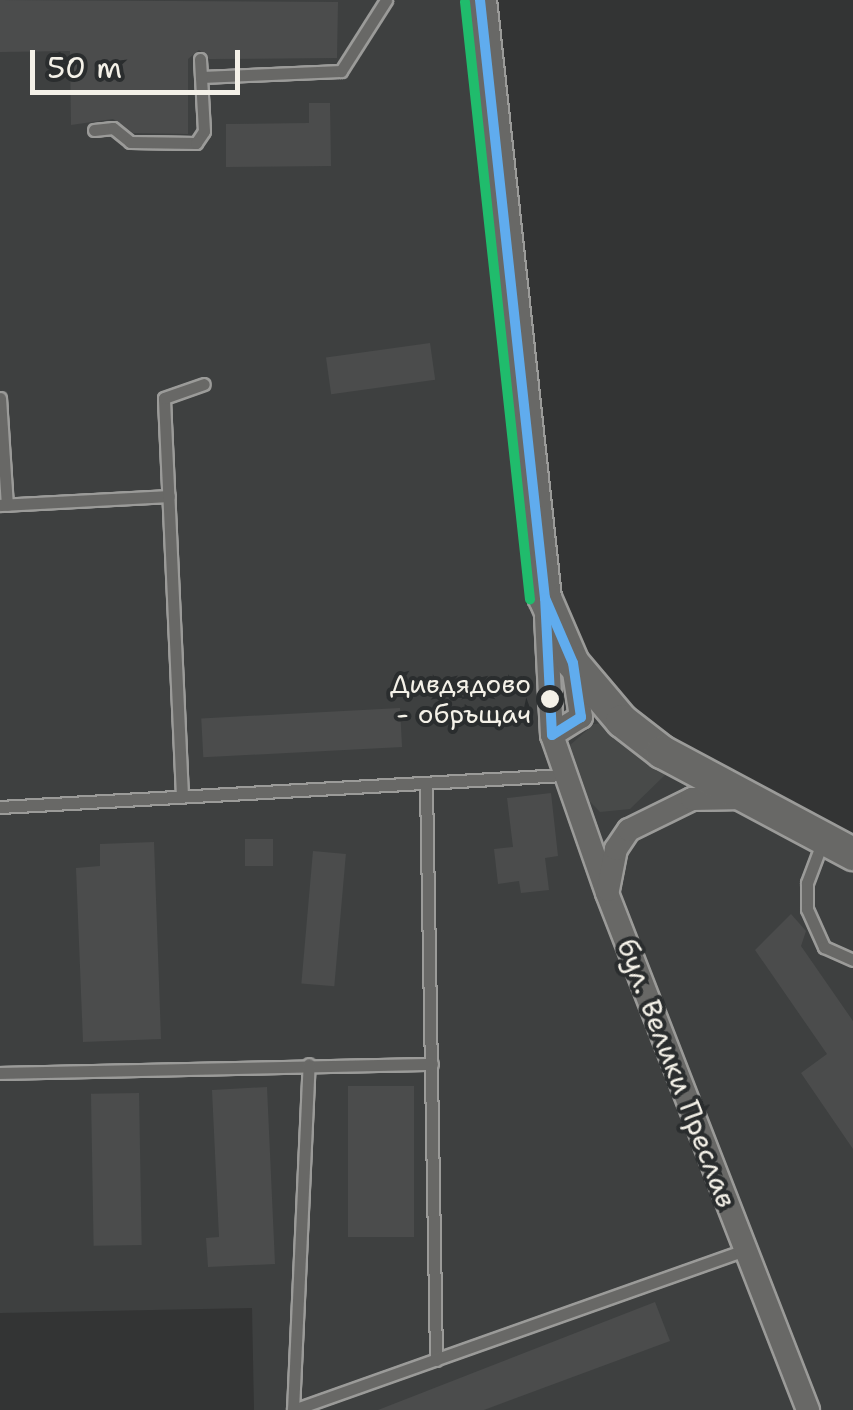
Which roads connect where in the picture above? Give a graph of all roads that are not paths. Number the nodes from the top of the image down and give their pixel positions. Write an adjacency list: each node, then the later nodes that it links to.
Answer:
1 (386, 0): 4 (lane)
2 (480, 0): 10 (main road)
3 (200, 59): 4 (lane)
4 (201, 77): 5 (lane)
5 (94, 130)
6 (204, 384): 8 (lane)
7 (0, 398): 9 (lane)
8 (169, 496): 9 (lane); 15 (lane)
9 (3, 505)
10 (545, 598): 11 (main road); 12 (street, бул. Велики Преслав)
11 (573, 663): 12 (street); 16 (main road)
12 (552, 735): 13 (street, бул. Велики Преслав)
13 (564, 775): 14 (lane); 19 (street, бул. Велики Преслав)
14 (426, 784): 15 (lane); 22 (lane)
15 (182, 796): 17 (lane)
16 (746, 798): 18 (main road); 19 (street)
17 (0, 807)
18 (838, 847): 20 (lane)
19 (607, 894): 24 (street, бул. Велики Преслав)
20 (853, 960)
21 (309, 1064): 22 (lane); 23 (lane); 26 (lane)
22 (432, 1064): 25 (lane)
23 (0, 1073)
24 (746, 1250): 25 (lane); 27 (street, бул. Велики Преслав)
25 (436, 1360): 26 (lane)
26 (293, 1410)
27 (808, 1410)

